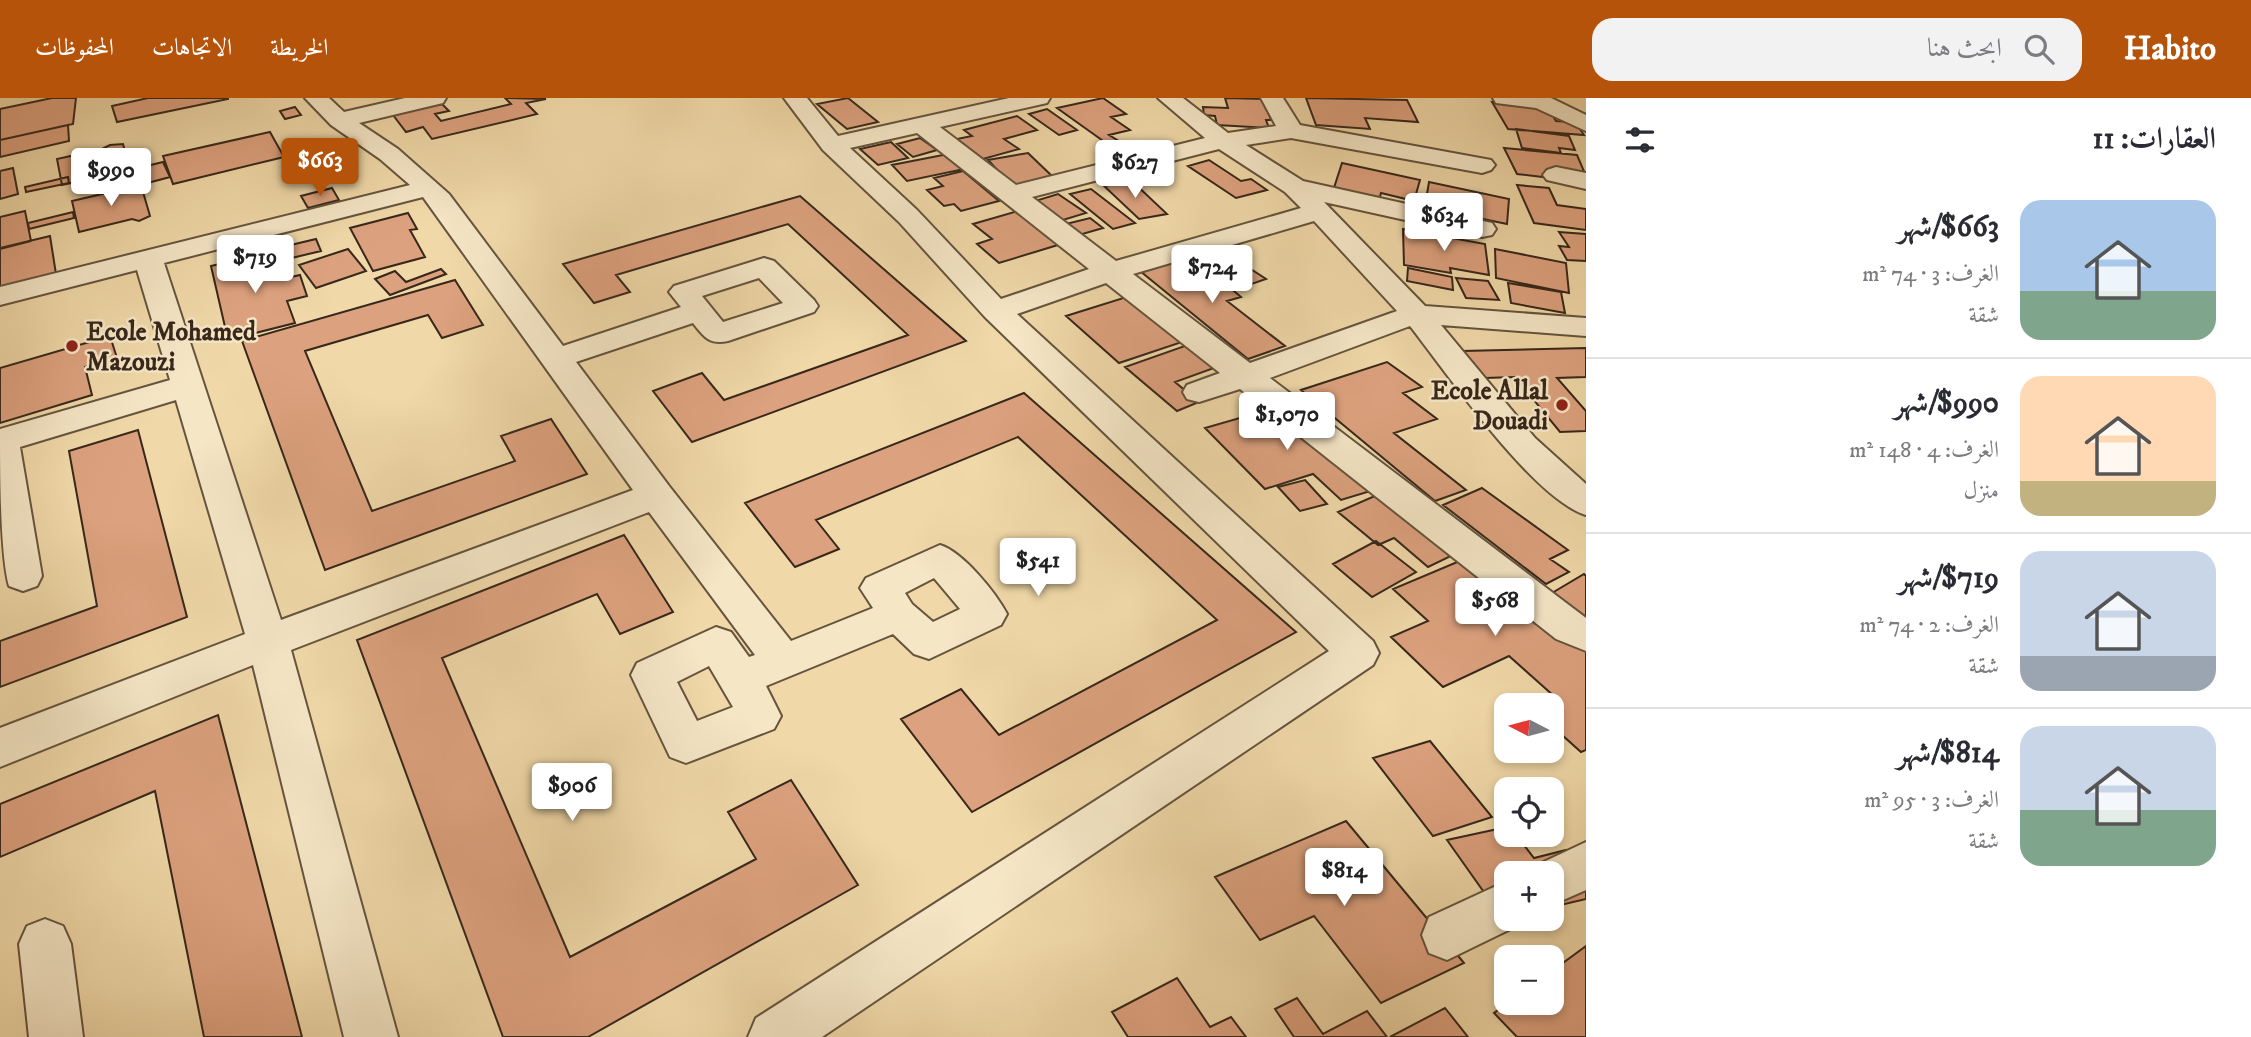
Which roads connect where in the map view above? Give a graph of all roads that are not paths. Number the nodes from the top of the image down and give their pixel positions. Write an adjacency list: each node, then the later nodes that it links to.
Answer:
1 (316, 98): 8 (street)
2 (435, 98): 8 (street)
3 (795, 98): 13 (street)
4 (1039, 98): 10 (street)
5 (1169, 98): 12 (street)
6 (1272, 98): 11 (street)
7 (1504, 98): 9 (street)
8 (339, 120): 18 (street)
9 (1586, 124)
10 (922, 125): 13 (street); 19 (street)
11 (1291, 131): 12 (street); 14 (street)
12 (1223, 141): 17 (street); 19 (street)
13 (832, 145): 25 (street)
14 (1482, 165)
15 (1556, 175): 16 (street)
16 (1586, 181)
17 (1294, 187): 20 (street); 21 (street)
18 (429, 188): 22 (street); 29 (street)
19 (1012, 194): 23 (street)
20 (1319, 211): 23 (street); 27 (street)
21 (1482, 229)
22 (148, 259): 24 (street); 31 (street)
23 (1112, 271): 25 (street); 30 (street)
24 (0, 296)
25 (996, 311): 50 (street)
26 (699, 312): 29 (street)
27 (1416, 314): 28 (street); 30 (street); 35 (street)
28 (1586, 327)
29 (554, 359): 34 (street)
30 (1244, 374): 32 (street); 38 (street)
31 (187, 386): 33 (street); 39 (street)
32 (1199, 392)
33 (1, 441): 36 (street)
34 (656, 495): 39 (street); 40 (street)
35 (1586, 502)
36 (23, 576)
37 (898, 615): 40 (street)
38 (1586, 635)
39 (268, 642): 42 (street); 49 (street)
40 (784, 662): 41 (street)
41 (741, 678)
42 (0, 748)
43 (1586, 865): 44 (street)
44 (1564, 876)
45 (1494, 912): 46 (street)
46 (1447, 936)
47 (45, 944): 48 (street)
48 (48, 1034)
49 (371, 1037)
50 (775, 1037)

